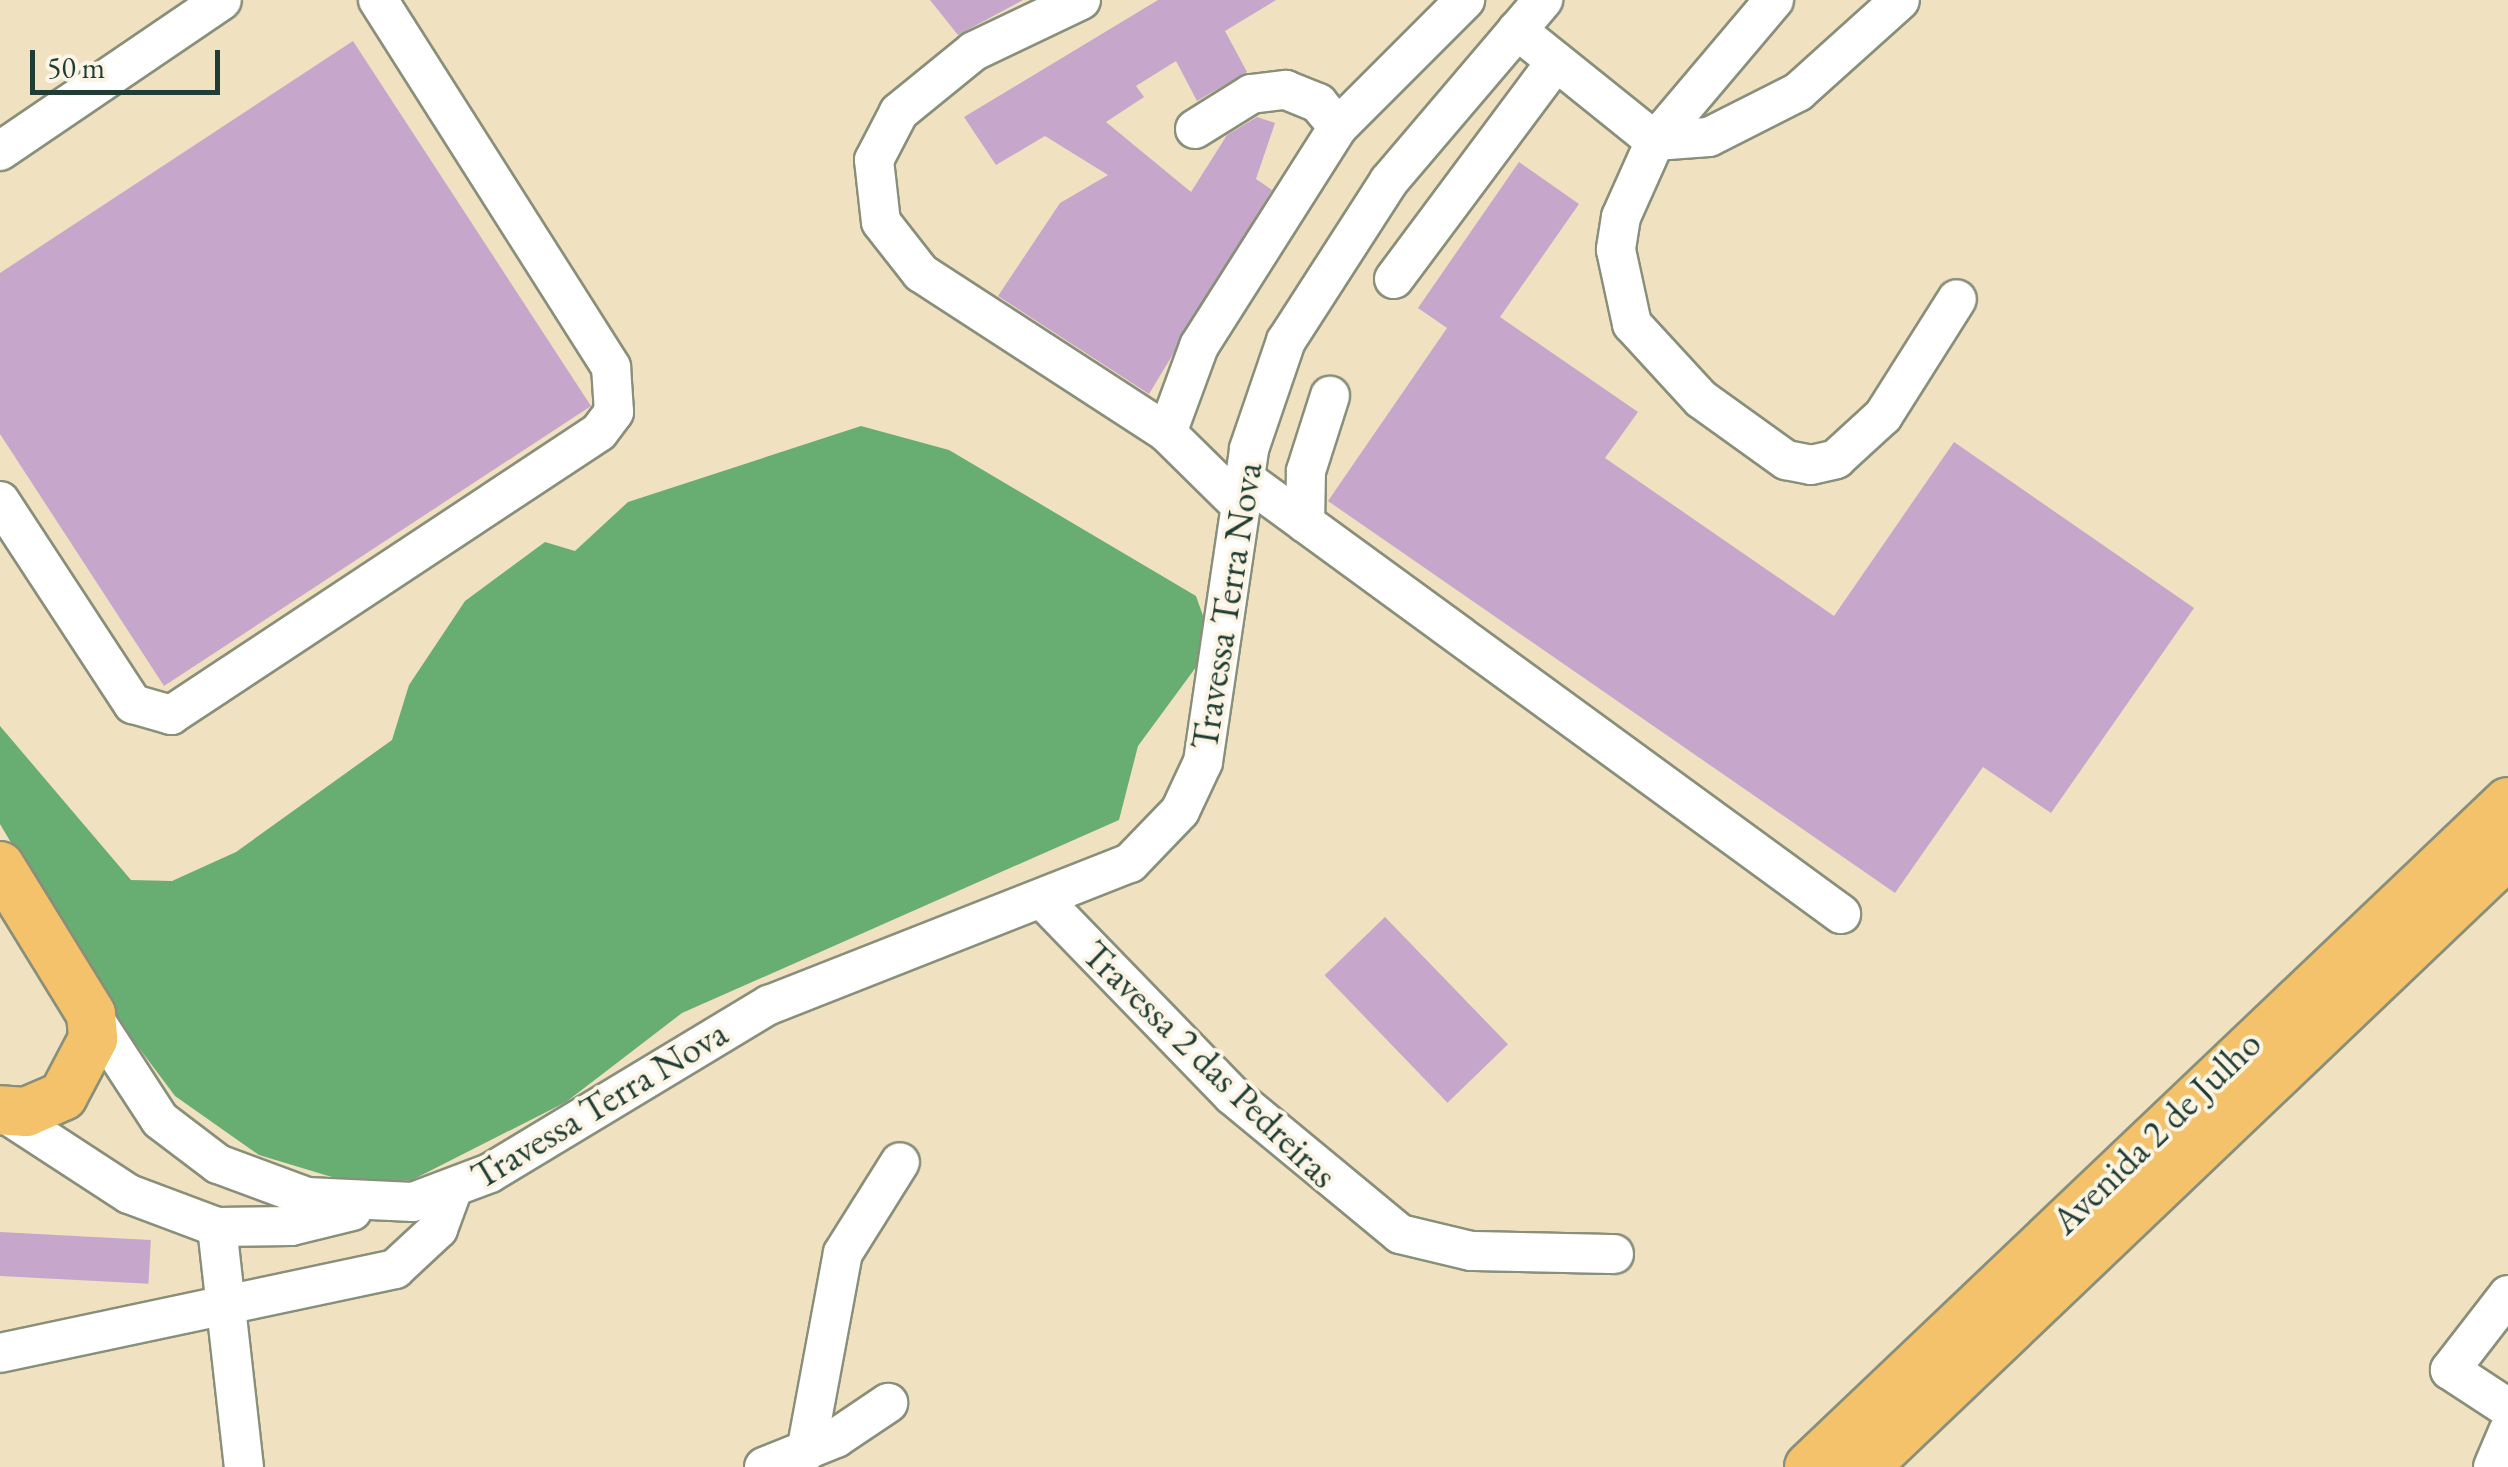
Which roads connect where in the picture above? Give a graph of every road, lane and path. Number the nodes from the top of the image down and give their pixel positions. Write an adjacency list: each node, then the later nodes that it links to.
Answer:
1 (222, 0): 13 (street)
2 (378, 0): 19 (street)
3 (1081, 0): 17 (street)
4 (1464, 0): 10 (street)
5 (1542, 0): 8 (street, Travessa Terra Nova)
6 (1774, 0): 12 (street)
7 (1900, 0): 12 (street)
8 (1517, 30): 9 (street); 18 (street, Travessa Terra Nova)
9 (1556, 62): 12 (street); 14 (street)
10 (1338, 127): 11 (street); 17 (street)
11 (1195, 129)
12 (1655, 142): 15 (street)
13 (0, 151)
14 (1394, 279)
15 (1957, 300)
16 (1330, 396): 20 (street)
17 (1167, 432): 18 (street)
18 (1243, 492): 20 (street); 24 (street, Travessa Terra Nova)
19 (0, 500)
20 (1305, 523): 25 (street)
21 (2508, 802): 42 (main road, Avenida 2 de Julho)
22 (2508, 854): 43 (main road, Avenida 2 de Julho)
23 (0, 866): 26 (main road)
24 (1044, 900): 29 (street, Travessa Terra Nova); 32 (street, Travessa 2 das Pedreiras)
25 (1841, 914)
26 (92, 1014): 27 (main road); 30 (street)
27 (0, 1110): 31 (street)
28 (900, 1162): 39 (street)
29 (452, 1191): 30 (street, Travessa Terra Nova); 34 (street)
30 (374, 1204): 31 (street)
31 (217, 1227): 34 (street)
32 (1614, 1254)
33 (2508, 1295): 37 (street)
34 (226, 1305): 35 (street); 40 (street)
35 (0, 1354)
36 (888, 1403): 39 (street)
37 (2508, 1408)
38 (2508, 1431): 44 (street)
39 (806, 1452): 41 (street)
40 (244, 1467)
41 (764, 1467)
42 (1809, 1467)
43 (1865, 1467)
44 (2492, 1467)

